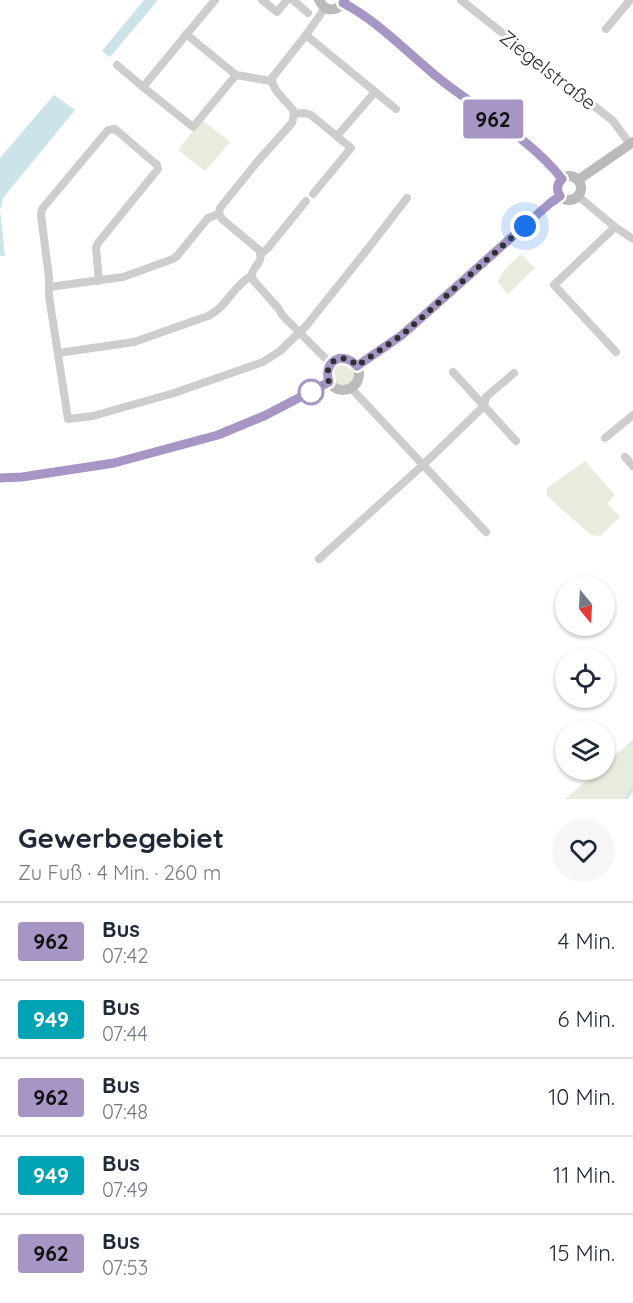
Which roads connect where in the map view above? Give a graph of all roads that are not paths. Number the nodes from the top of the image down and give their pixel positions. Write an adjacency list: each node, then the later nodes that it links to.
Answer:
1 (214, 0): 11 (street)
2 (262, 0): 3 (street)
3 (287, 0)
4 (293, 0): 9 (street)
5 (461, 0): 21 (street, Ziegelstraße)
6 (630, 0): 10 (street)
7 (344, 2): 8 (main road); 22 (main road)
8 (322, 4): 12 (street)
9 (308, 13)
10 (606, 29)
11 (186, 34): 14 (street); 16 (street)
12 (306, 35): 15 (street); 17 (street)
13 (117, 66): 16 (street)
14 (236, 75): 15 (street); 16 (street)
15 (271, 81): 19 (street)
16 (143, 87)
17 (375, 92): 18 (street); 20 (street)
18 (396, 109)
19 (294, 114): 20 (street); 29 (street)
20 (337, 136): 24 (street)
21 (631, 143): 23 (main road)
22 (562, 179): 23 (main road); 25 (main road)
23 (578, 180): 26 (main road)
24 (313, 194)
25 (560, 196): 26 (main road); 40 (main road)
26 (578, 196): 30 (street)
27 (407, 198): 36 (street)
28 (306, 201): 32 (street)
29 (219, 214): 32 (street); 34 (street)
30 (615, 227): 31 (street); 37 (street)
31 (633, 239)
32 (261, 254): 33 (street)
33 (251, 276): 36 (street); 38 (street)
34 (99, 281): 35 (street); 35 (street)
35 (49, 287): 38 (street)
36 (300, 333): 38 (street); 39 (street)
37 (616, 352)
38 (58, 354)
39 (331, 364): 40 (main road); 43 (main road)
40 (357, 366): 44 (main road)
41 (453, 372): 45 (street)
42 (514, 373): 45 (street)
43 (329, 382): 44 (main road); 52 (main road)
44 (351, 388): 50 (street)
45 (484, 406): 48 (street); 50 (street)
46 (633, 415): 47 (street)
47 (604, 438)
48 (516, 441)
49 (625, 457): 51 (street)
50 (424, 465): 53 (street); 54 (street)
51 (633, 466)
52 (0, 478)
53 (486, 532)
54 (319, 559)

